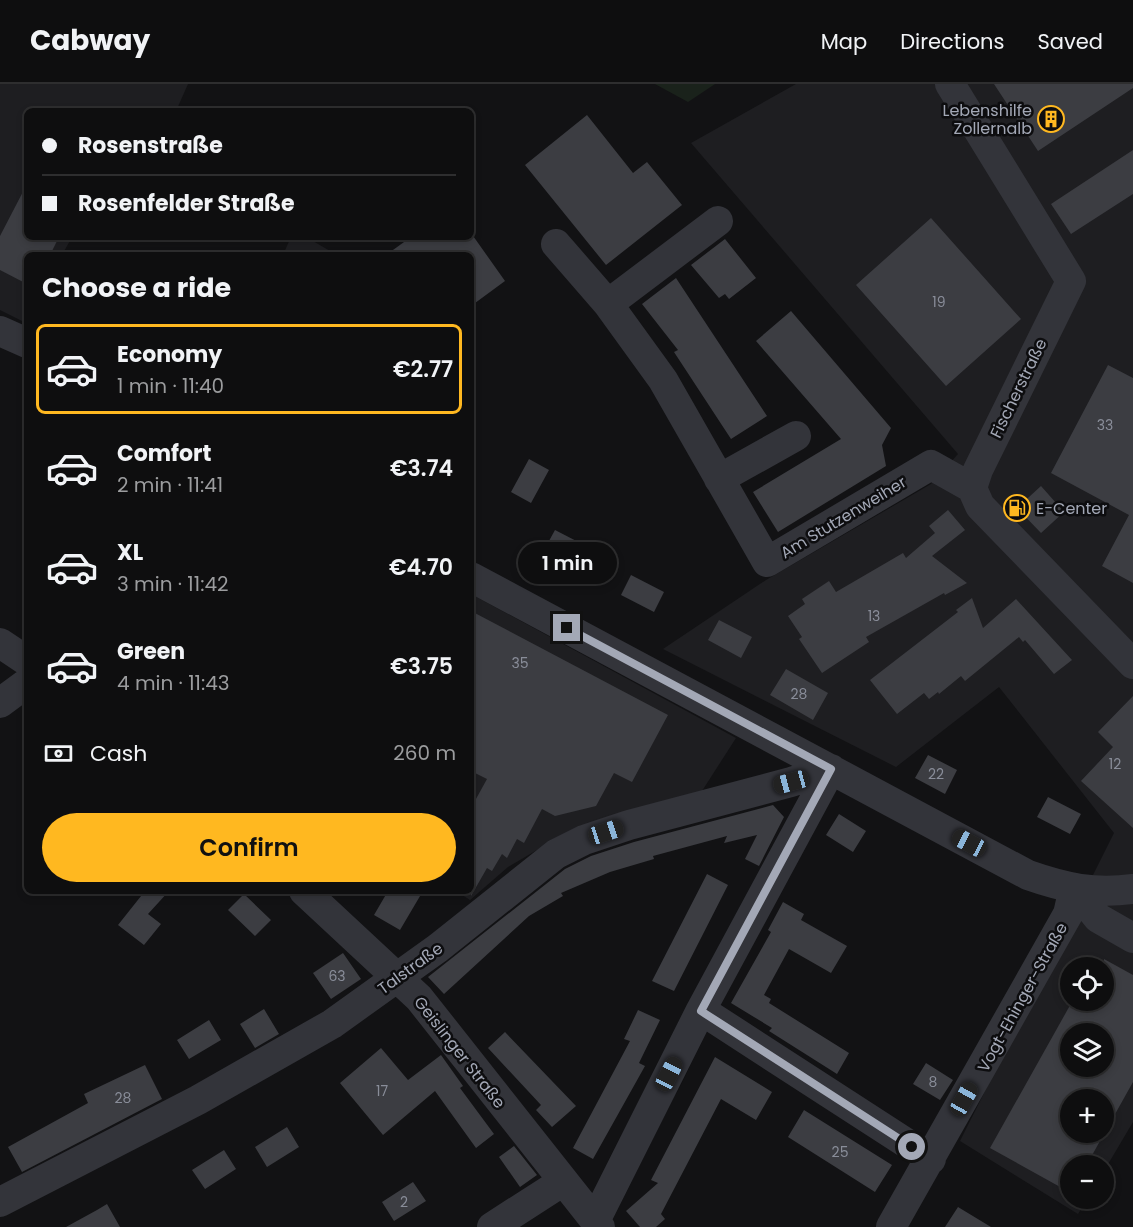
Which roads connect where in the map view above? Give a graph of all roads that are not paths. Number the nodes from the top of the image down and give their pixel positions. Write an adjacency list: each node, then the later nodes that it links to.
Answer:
1 (950, 84): 9 (street, Fischerstraße)
2 (718, 221): 4 (street)
3 (556, 244): 4 (street, Am Stutzenweiher)
4 (608, 304): 8 (street, Am Stutzenweiher)
5 (0, 331): 6 (street)
6 (24, 342)
7 (796, 436): 8 (street)
8 (719, 479): 9 (street, Am Stutzenweiher)
9 (972, 488): 13 (street)
10 (474, 579): 16 (street)
11 (0, 643): 12 (street)
12 (24, 659)
13 (1133, 664)
14 (24, 685): 15 (street)
15 (0, 703)
16 (831, 769): 17 (street); 21 (street, Talstraße); 22 (street)
17 (1074, 888): 18 (street); 20 (street); 23 (street, Vogt-Ehinger-Straße)
18 (1133, 889)
19 (307, 894): 21 (street, Geislinger Straße)
20 (1133, 938)
21 (397, 978): 24 (street, Geislinger Straße); 25 (street, Talstraße)
22 (701, 1011): 23 (street); 26 (street)
23 (931, 1159): 28 (street, Vogt-Ehinger-Straße)
24 (562, 1182): 26 (street, Geislinger Straße); 27 (street)
25 (0, 1202)
26 (597, 1224)
27 (492, 1227)
28 (891, 1227)

